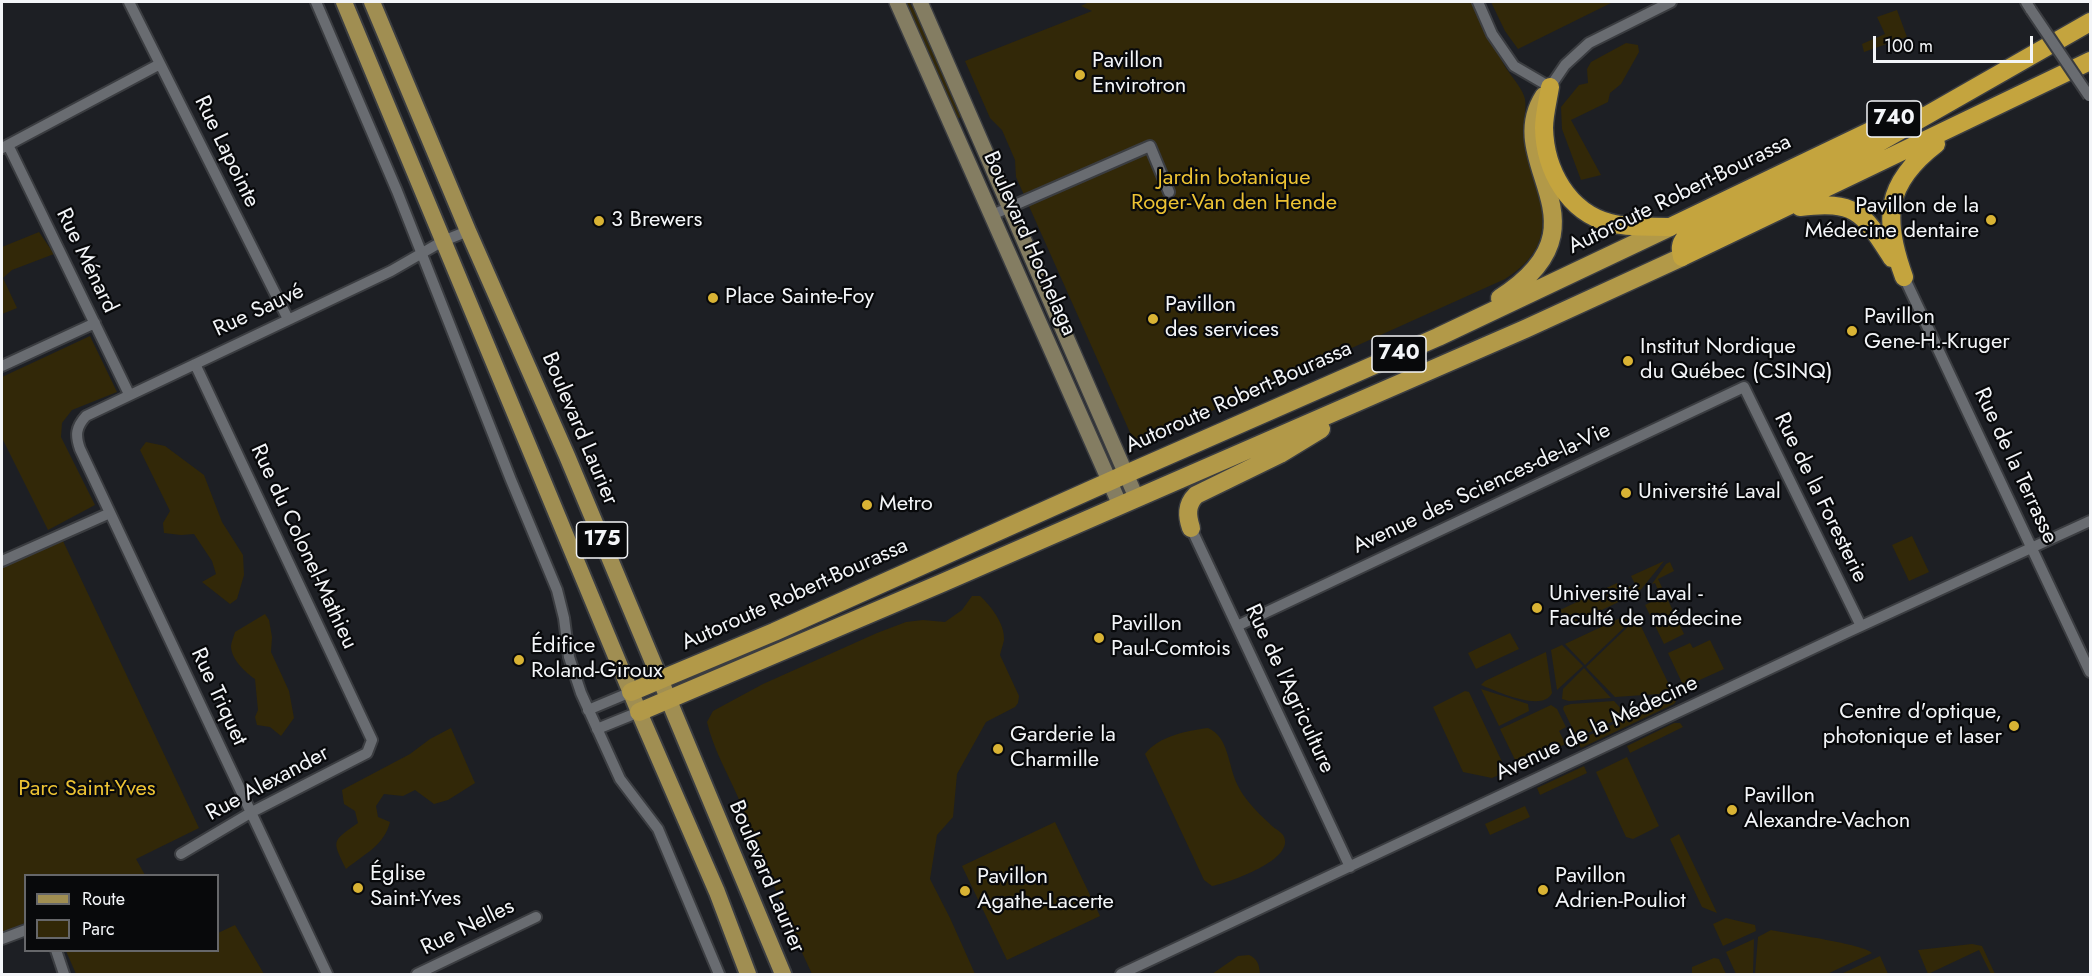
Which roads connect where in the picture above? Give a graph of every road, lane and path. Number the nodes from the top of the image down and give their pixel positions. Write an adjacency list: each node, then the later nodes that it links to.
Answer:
1 (129, 2): 13 (street, Rue Lapointe)
2 (316, 2): 26 (street)
3 (372, 2): 24 (main road, Boulevard Laurier / 175)
4 (897, 2): 22 (main road, Boulevard Hochelaga)
5 (920, 2): 20 (main road, Boulevard Hochelaga)
6 (1478, 2): 15 (street)
7 (1671, 2): 15 (street)
8 (348, 3): 25 (main road, 175)
9 (2029, 6): 16 (street, bridge)
10 (2091, 22): 14 (highway)
11 (2091, 30): 14 (highway, Autoroute Robert-Bourassa / 740)
12 (2091, 61): 17 (highway, Autoroute Robert-Bourassa / 740)
13 (160, 64): 18 (street); 29 (street, Rue Lapointe)
14 (2010, 67): 23 (highway, Autoroute Robert-Bourassa / 740); 27 (highway)
15 (1550, 87): 23 (highway); 31 (highway)
16 (2090, 97)
17 (1981, 115): 21 (highway, Autoroute Robert-Bourassa / 740); 28 (highway)
18 (5, 147): 30 (street, Rue Ménard)
19 (1169, 192): 20 (street)
20 (1010, 207): 22 (street); 38 (main road, Boulevard Hochelaga)
21 (1784, 209): 27 (highway, Autoroute Robert-Bourassa / 740); 28 (highway)
22 (992, 215): 38 (main road, Boulevard Hochelaga)
23 (1670, 227): 31 (highway, Autoroute Robert-Bourassa / 740)
24 (468, 231): 25 (street, Rue Sauvé); 48 (main road, Boulevard Laurier / 175)
25 (443, 241): 26 (street, Rue Sauvé); 49 (main road, 175)
26 (422, 255): 29 (street, Rue Sauvé); 51 (street)
27 (1682, 257): 32 (highway, Autoroute Robert-Bourassa / 740)
28 (1904, 277): 43 (street, Rue de la Terrasse)
29 (288, 319): 33 (street, Rue Sauvé)
30 (95, 323): 34 (street); 36 (street, Rue Ménard)
31 (1438, 337): 38 (highway, Autoroute Robert-Bourassa / 740)
32 (1461, 357): 39 (highway, Autoroute Robert-Bourassa / 740); 42 (highway)
33 (195, 364): 36 (street, Rue Sauvé); 54 (street, Rue du Colonel-Mathieu)
34 (2, 366)
35 (1744, 387): 45 (street, Avenue des Sciences-de-la-Vie); 46 (street, Rue de la Foresterie)
36 (129, 394): 37 (street, Rue Sauvé)
37 (75, 436): 40 (street, Rue Triquet)
38 (1117, 477): 39 (main road, Boulevard Hochelaga); 48 (highway, Autoroute Robert-Bourassa)
39 (1128, 501): 50 (highway, Autoroute Robert-Bourassa)
40 (110, 513): 44 (street); 55 (street, Rue Triquet)
41 (2091, 521): 43 (street, Avenue de la Médecine)
42 (1191, 528): 45 (street, Rue de l'Agriculture)
43 (2032, 547): 46 (street, Avenue de la Médecine); 47 (street, Rue de la Terrasse)
44 (2, 561)
45 (1237, 626): 57 (street, Rue de l'Agriculture)
46 (1861, 626): 57 (street, Avenue de la Médecine)
47 (2091, 672)
48 (660, 680): 49 (highway, Autoroute Robert-Bourassa); 50 (main road, Boulevard Laurier / 175)
49 (631, 692): 51 (street); 52 (main road, 175)
50 (669, 701): 52 (highway, Autoroute Robert-Bourassa); 67 (main road, Boulevard Laurier / 175)
51 (588, 710): 53 (street)
52 (639, 712): 53 (street); 66 (main road, 175)
53 (597, 729): 65 (street)
54 (371, 748): 55 (street, Rue Alexander)
55 (252, 812): 56 (street, Rue Alexander); 63 (street, Rue Triquet)
56 (181, 854)
57 (1350, 867): 68 (street, Avenue de la Médecine)
58 (536, 917): 64 (street, Rue Nelles)
59 (24, 931): 60 (street)
60 (2, 939)
61 (56, 952): 62 (street)
62 (64, 975)
63 (327, 975)
64 (417, 975)
65 (719, 975)
66 (748, 975)
67 (783, 975)
68 (1121, 975)

